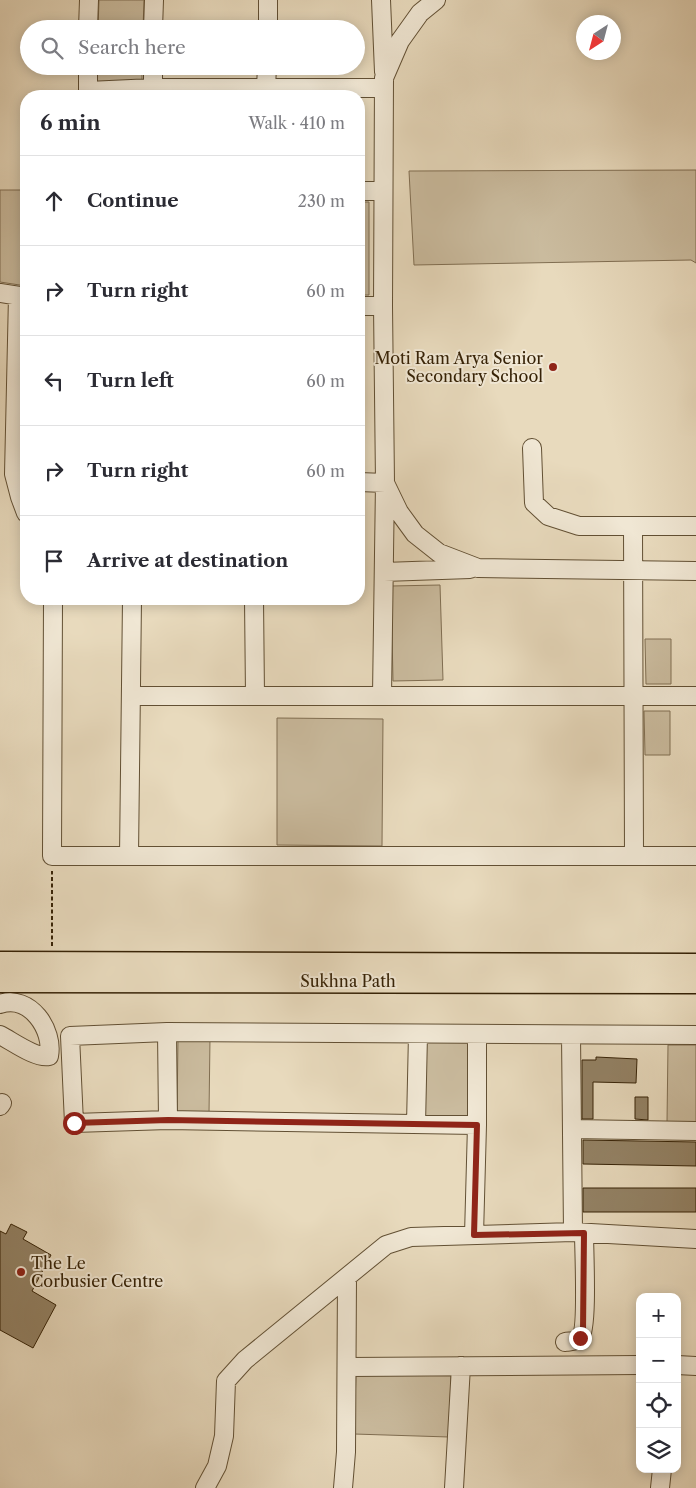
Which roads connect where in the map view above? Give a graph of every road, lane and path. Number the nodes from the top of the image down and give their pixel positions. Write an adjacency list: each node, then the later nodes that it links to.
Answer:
1 (89, 0): 6 (street)
2 (154, 0): 7 (street)
3 (268, 0): 8 (street)
4 (381, 0): 12 (street)
5 (436, 0): 12 (street)
6 (88, 20)
7 (153, 20)
8 (268, 20)
9 (88, 75): 15 (street)
10 (153, 75): 13 (street)
11 (266, 75): 14 (street)
12 (384, 83): 14 (street); 18 (street)
13 (153, 88): 14 (street); 16 (street)
14 (266, 88)
15 (88, 90)
16 (131, 90)
17 (365, 191): 18 (street)
18 (383, 191): 22 (street)
19 (0, 293): 20 (street)
20 (20, 296)
21 (365, 306): 22 (street)
22 (383, 306): 26 (street)
23 (20, 340): 27 (street)
24 (532, 448): 28 (street)
25 (365, 482): 26 (street)
26 (385, 483): 30 (street); 33 (street)
27 (20, 498)
28 (633, 526): 29 (street); 31 (street)
29 (696, 526)
30 (478, 568): 31 (street); 33 (street)
31 (634, 570): 32 (street); 40 (street)
32 (696, 571)
33 (384, 572): 39 (street)
34 (54, 605): 42 (street)
35 (132, 605): 37 (street)
36 (254, 605): 38 (street)
37 (131, 696): 38 (street); 43 (street)
38 (255, 696): 39 (street)
39 (382, 696): 40 (street)
40 (634, 696): 41 (street); 44 (street)
41 (696, 696)
42 (52, 856): 43 (street); 47 (path)
43 (129, 856): 44 (street)
44 (634, 856): 45 (street)
45 (696, 856)
46 (0, 963): 47 (main road, Sukhna Path)
47 (52, 963): 48 (main road, Sukhna Path)
48 (696, 964)
49 (0, 981): 50 (main road, Sukhna Path)
50 (696, 982)
51 (0, 1004): 55 (street)
52 (167, 1032): 53 (street); 58 (street); 58 (street)
53 (418, 1034): 54 (street); 59 (street)
54 (477, 1034): 56 (street); 60 (street)
55 (0, 1035)
56 (571, 1035): 57 (street); 61 (street)
57 (696, 1036)
58 (168, 1120): 59 (street)
59 (416, 1124): 60 (street)
60 (477, 1125): 64 (street)
61 (572, 1129): 62 (street); 63 (street)
62 (696, 1130)
63 (579, 1232): 64 (street); 65 (street); 67 (street)
64 (474, 1235): 66 (street)
65 (696, 1239)
66 (347, 1277): 72 (street); 73 (street)
67 (565, 1342)
68 (636, 1365): 70 (street)
69 (681, 1365): 71 (street)
70 (461, 1366): 72 (street); 78 (street)
71 (696, 1366)
72 (348, 1367): 77 (street)
73 (217, 1466): 75 (street); 76 (street)
74 (662, 1473): 79 (street)
75 (205, 1488)
76 (217, 1488)
77 (343, 1488)
78 (454, 1488)
79 (660, 1488)

